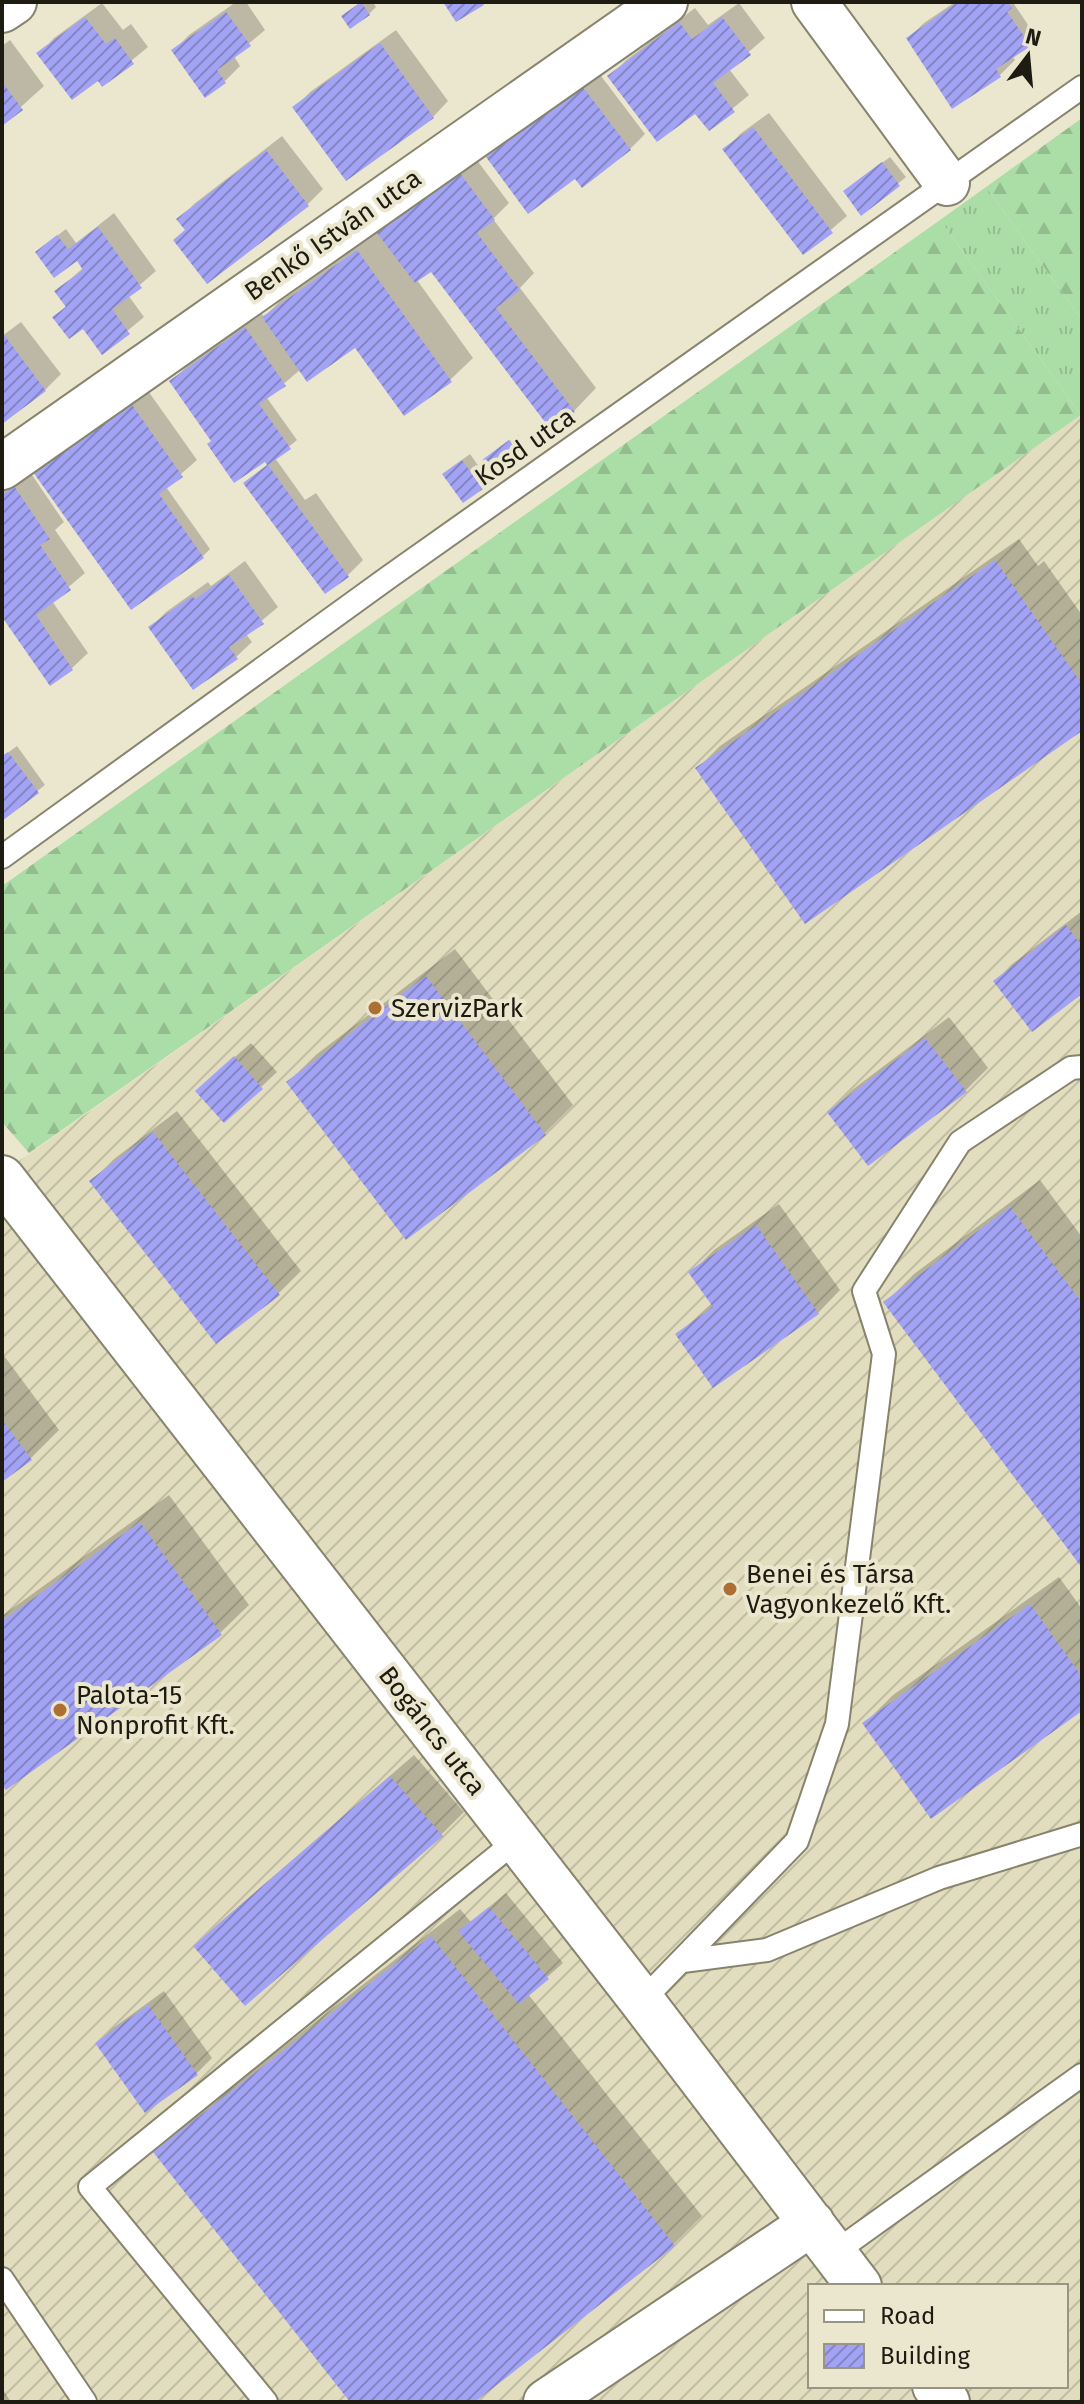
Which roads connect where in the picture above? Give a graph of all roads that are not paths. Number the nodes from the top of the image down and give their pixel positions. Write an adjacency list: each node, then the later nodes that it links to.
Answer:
1 (14, 2): 4 (street)
2 (665, 2): 7 (street, Benkő István utca)
3 (814, 2): 6 (street)
4 (2, 10)
5 (1082, 87): 6 (lane, Kosd utca)
6 (947, 183): 8 (lane, Kosd utca)
7 (2, 467)
8 (2, 857)
9 (1082, 1067): 13 (lane)
10 (2, 1178): 12 (street, Bogáncs utca)
11 (1082, 1834): 13 (lane)
12 (517, 1840): 14 (street, Bogáncs utca); 19 (lane)
13 (683, 1961): 14 (lane)
14 (642, 2001): 16 (street, Bogáncs utca)
15 (1082, 2075): 16 (lane)
16 (835, 2254): 20 (street)
17 (2, 2279): 18 (lane)
18 (85, 2402)
19 (266, 2402)
20 (546, 2402)

